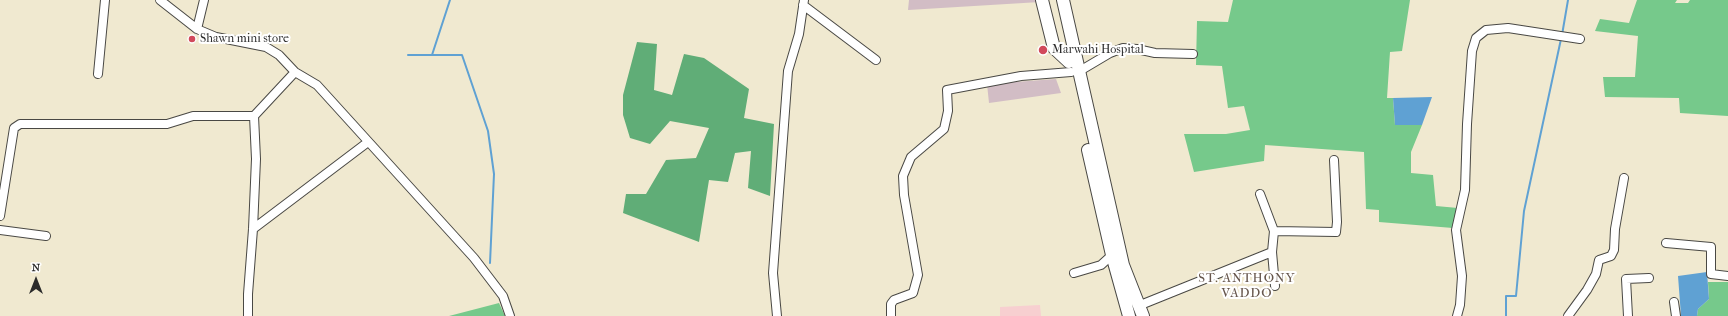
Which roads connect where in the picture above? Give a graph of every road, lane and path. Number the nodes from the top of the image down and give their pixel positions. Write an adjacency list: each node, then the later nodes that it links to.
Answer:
1 (105, 0): 14 (street)
2 (160, 0): 8 (street)
3 (204, 0): 8 (street)
4 (1042, 0): 12 (highway)
5 (1055, 0): 12 (highway)
6 (1063, 0): 12 (highway)
7 (803, 3): 11 (street); 37 (street)
8 (197, 29): 13 (street)
9 (1580, 39): 39 (street)
10 (1193, 54): 12 (street)
11 (876, 60)
12 (1073, 69): 27 (highway); 33 (highway); 38 (street)
13 (295, 72): 15 (street); 16 (street)
14 (98, 74)
15 (254, 116): 20 (street); 21 (street)
16 (368, 142): 21 (street); 36 (street)
17 (1334, 160): 23 (street)
18 (1624, 178): 40 (street)
19 (1260, 194): 23 (street)
20 (0, 216)
21 (253, 229): 35 (street)
22 (0, 230): 24 (street)
23 (1274, 231): 26 (street)
24 (46, 236)
25 (1666, 243): 29 (street)
26 (1272, 252): 31 (street); 33 (street)
27 (1112, 255): 28 (street); 34 (highway)
28 (1074, 273)
29 (1728, 276)
30 (1649, 278): 41 (street)
31 (1275, 286)
32 (1674, 302): 42 (street)
33 (1140, 311)
34 (1126, 314)
35 (248, 316)
36 (510, 316)
37 (777, 316)
38 (891, 316)
39 (1457, 316)
40 (1568, 316)
41 (1628, 316)
42 (1676, 316)

